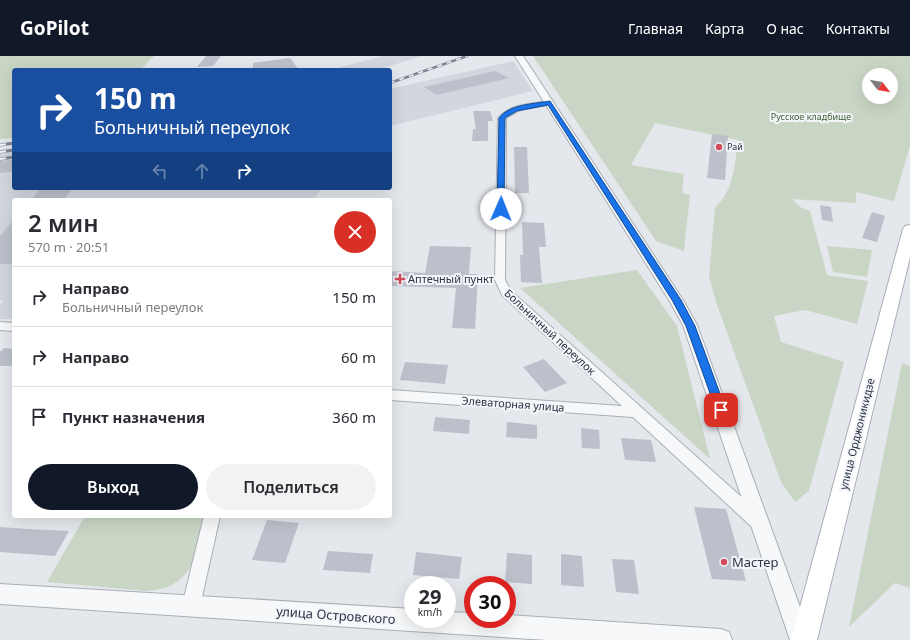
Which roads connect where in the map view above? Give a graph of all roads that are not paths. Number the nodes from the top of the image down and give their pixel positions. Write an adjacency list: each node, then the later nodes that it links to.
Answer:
1 (519, 56): 2 (street)
2 (550, 103): 7 (street, Больничный переулок); 9 (street)
3 (910, 228): 14 (main road, улица Орджоникидзе)
4 (0, 326): 5 (street)
5 (12, 327)
6 (392, 395): 7 (street, Элеваторная улица)
7 (636, 412): 9 (street, Больничный переулок)
8 (212, 518): 11 (street)
9 (761, 525): 13 (street)
10 (0, 594): 11 (street, улица Островского)
11 (191, 606): 12 (street, улица Островского)
12 (721, 640)
13 (801, 640)
14 (804, 640)

